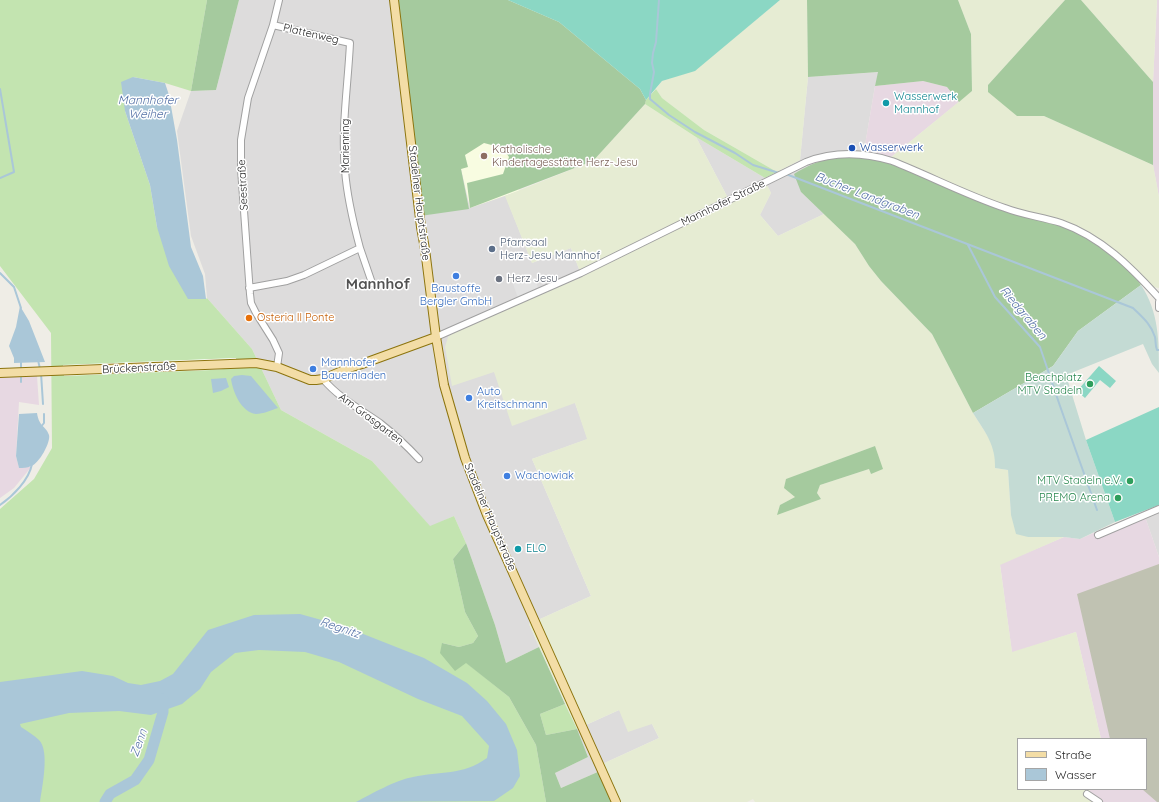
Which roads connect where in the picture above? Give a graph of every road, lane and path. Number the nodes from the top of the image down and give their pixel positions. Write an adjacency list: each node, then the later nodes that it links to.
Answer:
1 (279, 0): 3 (street, Seestraße)
2 (394, 0): 11 (main road, Stadelner Hauptstraße)
3 (273, 25): 4 (street, Plattenweg); 7 (street, Seestraße)
4 (350, 43): 5 (street, Marienring)
5 (360, 248): 6 (street, Marienring); 7 (street)
6 (372, 283)
7 (249, 288): 12 (street, Seestraße)
8 (1159, 298): 11 (street, Mannhofer Straße)
9 (1159, 302): 10 (street)
10 (1159, 308)
11 (436, 336): 14 (main road, Mannhofer Straße); 19 (main road, Stadelner Hauptstraße)
12 (277, 368): 13 (main road, Brückenstraße); 14 (main road, Mannhofer Straße)
13 (4, 373)
14 (323, 379): 15 (street, Am Grasgarten)
15 (419, 459)
16 (1159, 509): 17 (street)
17 (1098, 535)
18 (1087, 794): 20 (street)
19 (616, 802)
20 (1099, 802)

